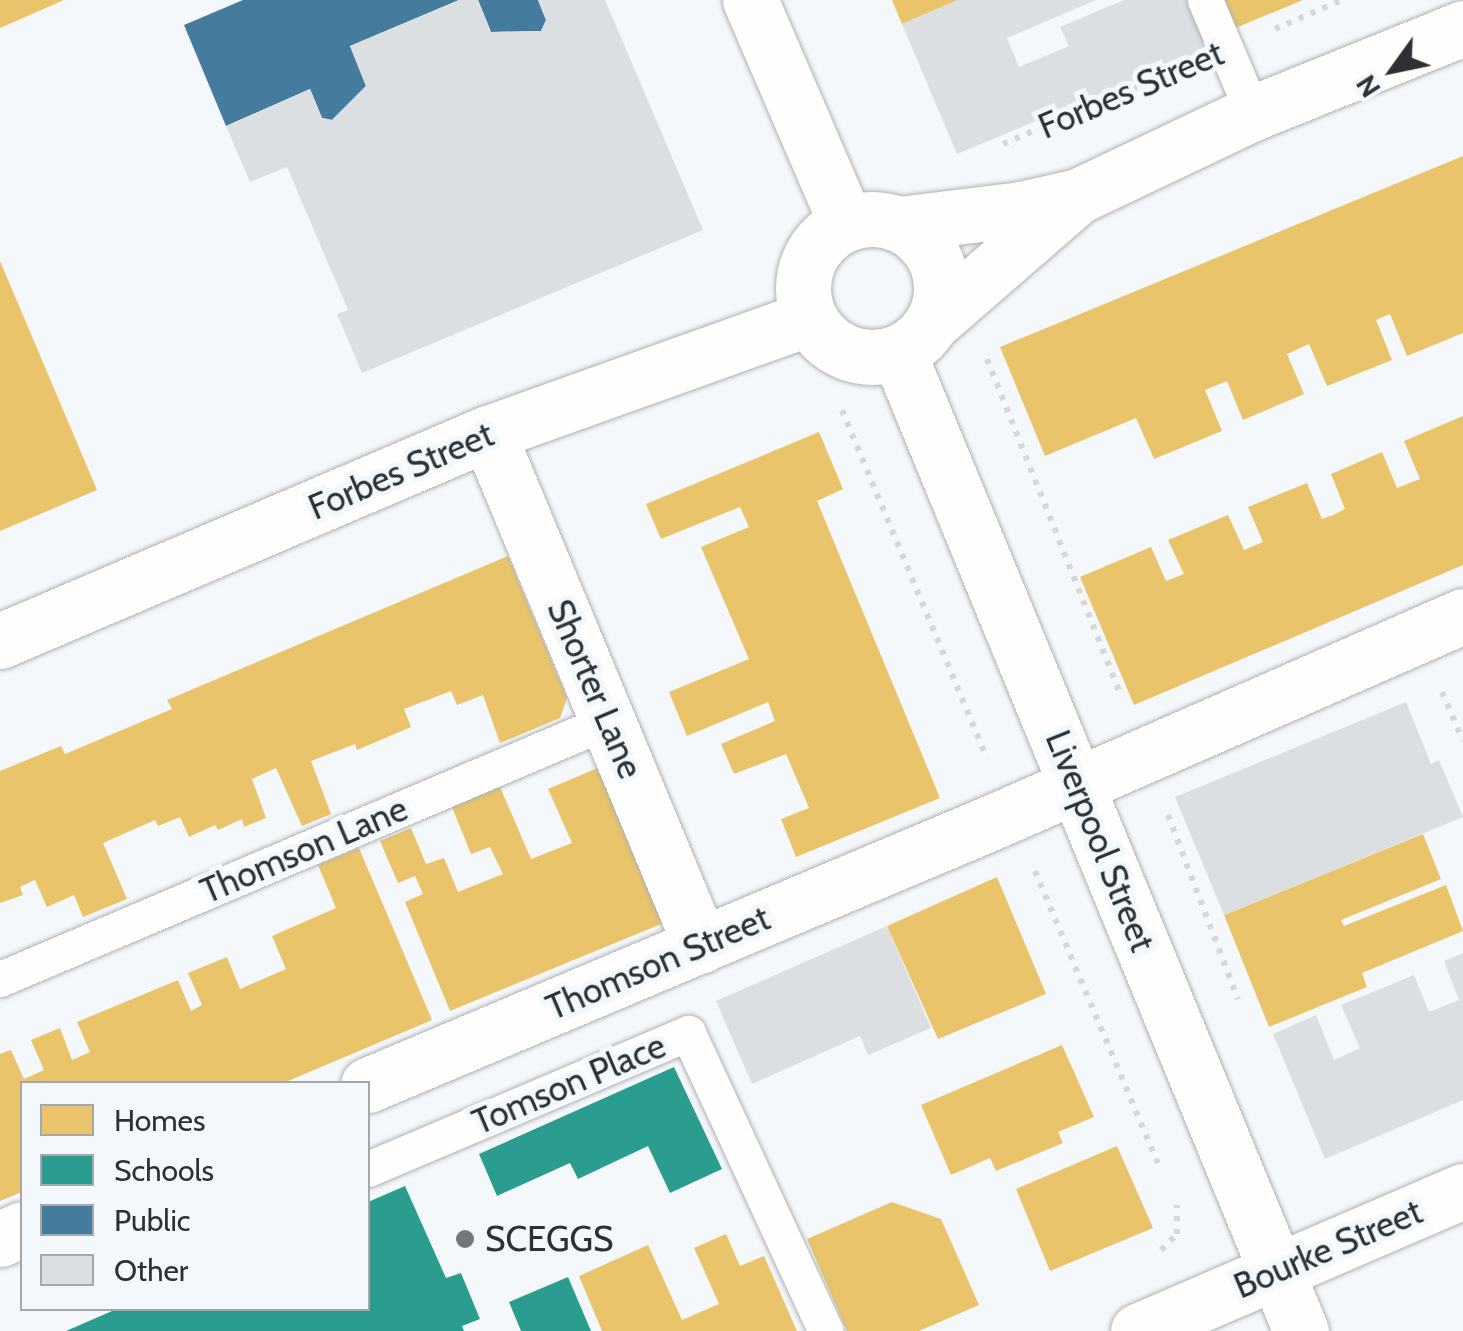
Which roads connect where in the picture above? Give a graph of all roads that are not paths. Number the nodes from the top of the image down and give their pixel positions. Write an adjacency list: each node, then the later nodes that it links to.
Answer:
1 (750, 0): 6 (street)
2 (1204, 0): 4 (lane)
3 (1463, 28): 4 (street, Forbes Street)
4 (1254, 112): 5 (street, Forbes Street)
5 (1078, 196): 6 (street, Forbes Street); 8 (street, Forbes Street)
6 (872, 224): 7 (street); 8 (street)
7 (809, 318): 8 (street); 9 (street, Forbes Street)
8 (916, 337): 13 (street, Liverpool Street)
9 (488, 433): 11 (street, Forbes Street); 12 (street, Shorter Lane)
10 (1463, 616): 13 (street)
11 (0, 641)
12 (608, 722): 14 (street, Shorter Lane); 15 (lane, Thomson Lane)
13 (1077, 786): 14 (street, Thomson Street); 19 (street, Liverpool Street)
14 (701, 946): 16 (street, Thomson Street)
15 (0, 979)
16 (370, 1084)
17 (370, 1168): 20 (lane, Tomson Place)
18 (1463, 1192): 19 (street, Bourke Street)
19 (1277, 1270): 21 (street, Bourke Street); 22 (street, Liverpool Street)
20 (826, 1331)
21 (1138, 1331)
22 (1300, 1331)

